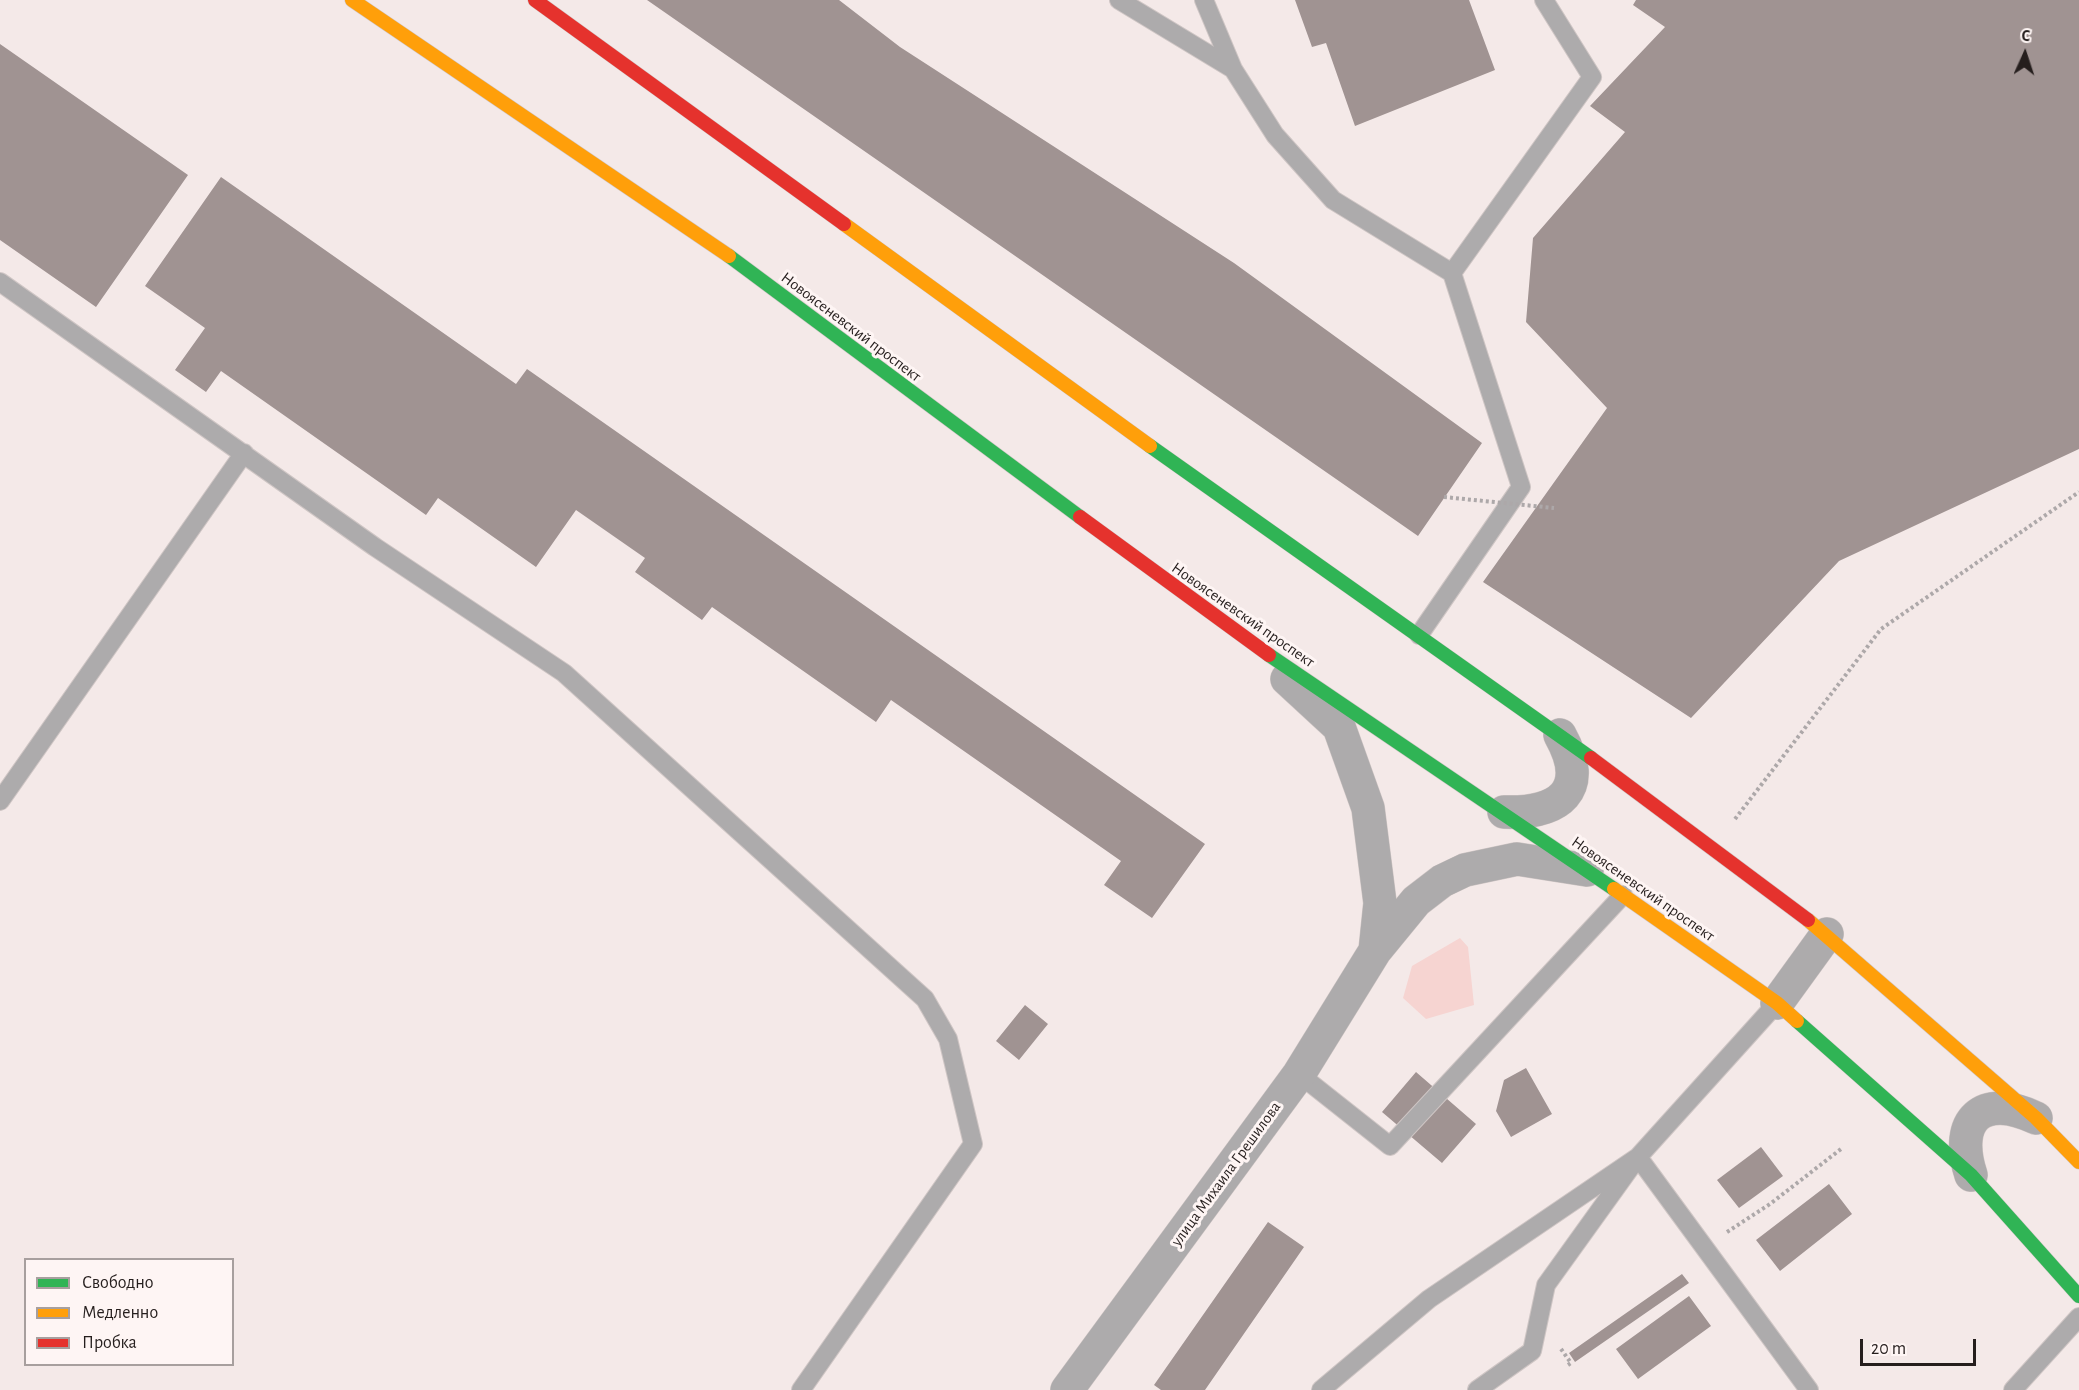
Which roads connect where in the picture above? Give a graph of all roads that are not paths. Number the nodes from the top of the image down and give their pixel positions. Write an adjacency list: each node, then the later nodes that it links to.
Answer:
1 (352, 0): 10 (main road, Новоясеневский проспект)
2 (535, 0): 11 (main road)
3 (1119, 0): 6 (lane)
4 (1204, 0): 6 (lane)
5 (1544, 0): 7 (lane)
6 (1233, 69): 7 (lane)
7 (1452, 273): 11 (lane)
8 (0, 282): 9 (lane)
9 (244, 453): 13 (lane); 27 (lane)
10 (1239, 635): 14 (main road, Новоясеневский проспект); 18 (street, улица Михаила Грешилова)
11 (1419, 635): 12 (main road)
12 (1560, 735): 14 (street); 17 (main road)
13 (0, 801)
14 (1504, 812): 15 (main road, Новоясеневский проспект)
15 (1587, 870): 16 (main road, Новоясеневский проспект); 18 (street, улица Михаила Грешилова)
16 (1623, 895): 19 (main road, Новоясеневский проспект); 20 (lane)
17 (1827, 934): 19 (street); 21 (main road)
18 (1375, 951): 20 (street, улица Михаила Грешилова)
19 (1777, 1003): 22 (lane); 24 (main road, Новоясеневский проспект)
20 (1299, 1074): 28 (street, улица Михаила Грешилова)
21 (2036, 1118): 23 (main road); 24 (street)
22 (1638, 1157): 29 (lane); 30 (lane); 31 (lane)
23 (2079, 1162)
24 (1971, 1176): 25 (main road, Новоясеневский проспект)
25 (2079, 1296)
26 (2079, 1317): 32 (lane)
27 (801, 1390)
28 (1067, 1390)
29 (1321, 1390)
30 (1477, 1390)
31 (1809, 1390)
32 (2013, 1390)

